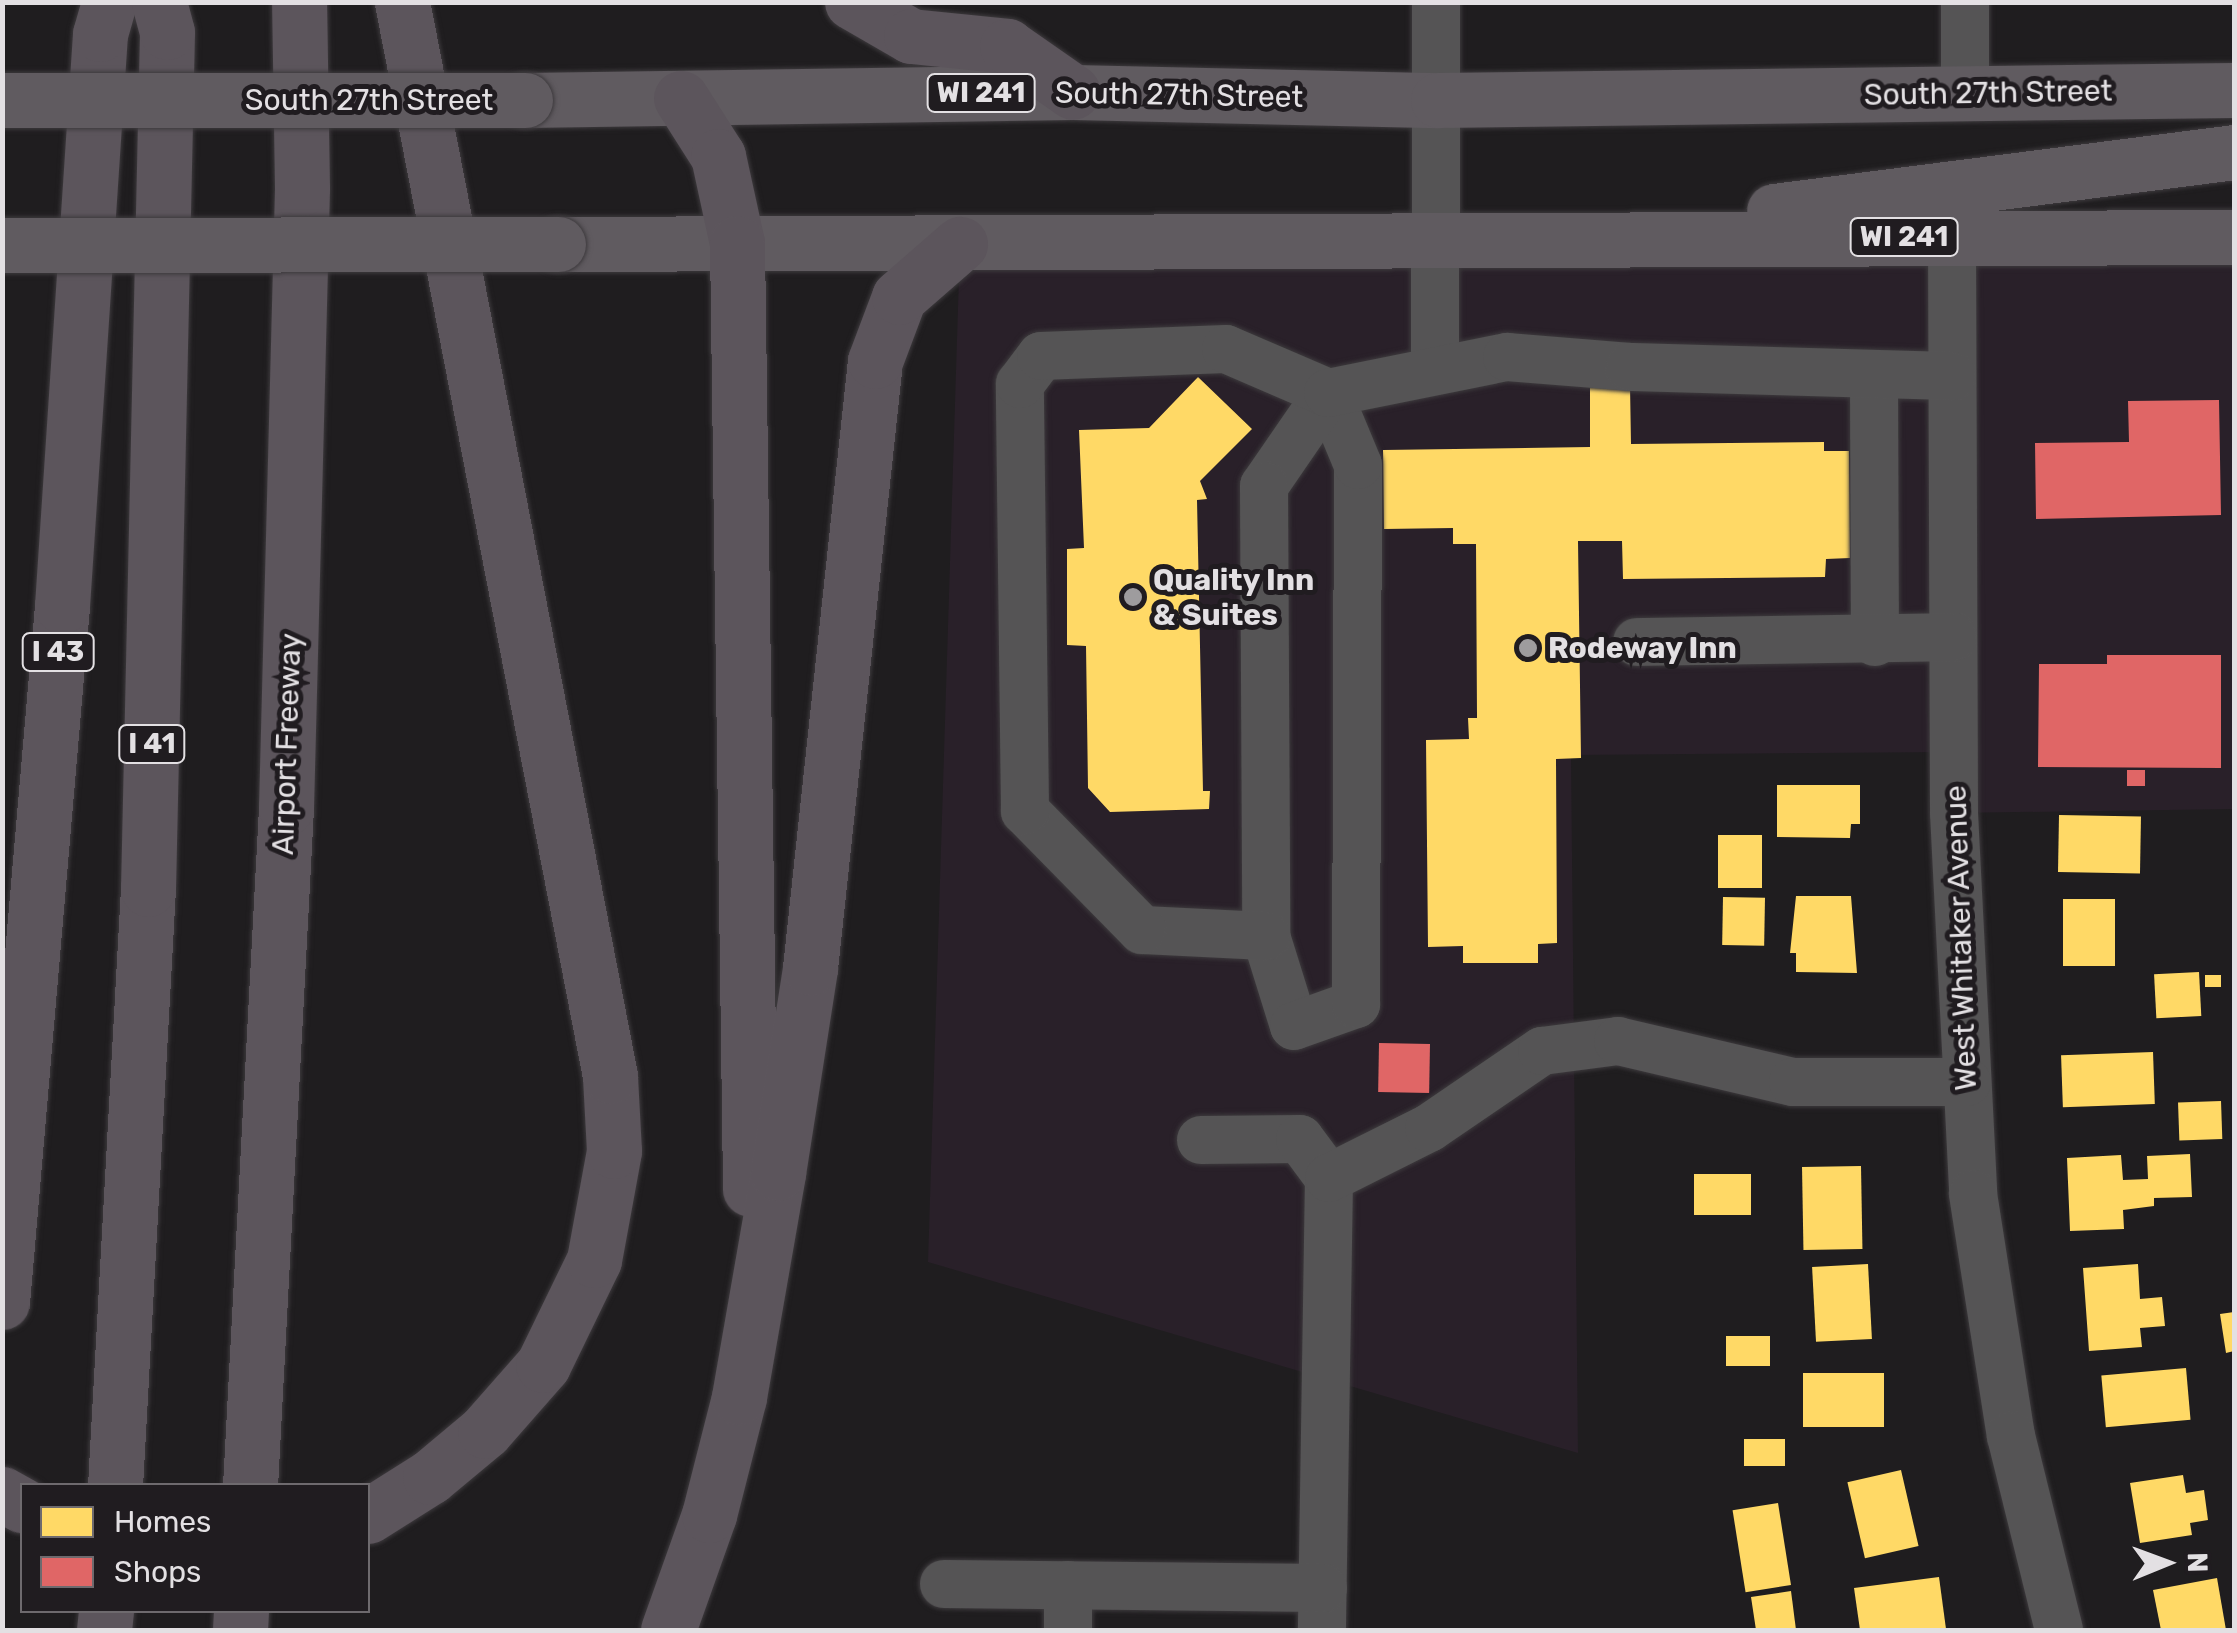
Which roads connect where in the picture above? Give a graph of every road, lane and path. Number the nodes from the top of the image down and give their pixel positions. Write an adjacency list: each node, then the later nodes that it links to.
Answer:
1 (109, 2): 33 (highway, I 43)
2 (160, 2): 35 (highway, I 41)
3 (299, 2): 36 (highway, Airport Freeway)
4 (402, 2): 37 (highway)
5 (852, 2): 9 (highway)
6 (1436, 2): 13 (street)
7 (1965, 2): 10 (street)
8 (2234, 90): 10 (main road, South 27th Street / WI 241)
9 (1073, 92): 11 (main road, South 27th Street / WI 241); 13 (main road, South 27th Street / WI 241)
10 (1965, 93): 13 (main road, South 27th Street / WI 241)
11 (681, 98): 12 (main road, South 27th Street / WI 241, bridge); 18 (highway)
12 (2, 100)
13 (1438, 100): 19 (street)
14 (2234, 152): 17 (main road)
15 (1952, 237): 16 (main road, WI 241); 17 (main road, WI 241); 24 (street, West Whitaker Avenue)
16 (2234, 237)
17 (1573, 242): 19 (main road, WI 241)
18 (737, 243): 20 (main road, WI 241); 21 (main road, WI 241, bridge); 34 (highway)
19 (1436, 243): 20 (main road, WI 241); 22 (street)
20 (960, 244): 34 (highway)
21 (2, 245)
22 (1435, 371): 23 (street); 25 (street)
23 (1874, 376): 24 (street); 28 (street)
24 (1952, 376): 26 (street, West Whitaker Avenue)
25 (1328, 393): 29 (street); 29 (street); 29 (street)
26 (1953, 637): 28 (street); 30 (street, West Whitaker Avenue)
27 (1636, 642): 28 (street)
28 (1875, 642)
29 (1266, 936)
30 (1967, 1082): 32 (street); 42 (street, West Whitaker Avenue)
31 (1201, 1140): 32 (street)
32 (1329, 1178): 40 (street)
33 (2, 1302)
34 (740, 1396): 41 (highway)
35 (115, 1483)
36 (250, 1483)
37 (377, 1511)
38 (944, 1584): 39 (street)
39 (1068, 1608): 40 (street)
40 (1323, 1610)
41 (668, 1630)
42 (2059, 1630)

